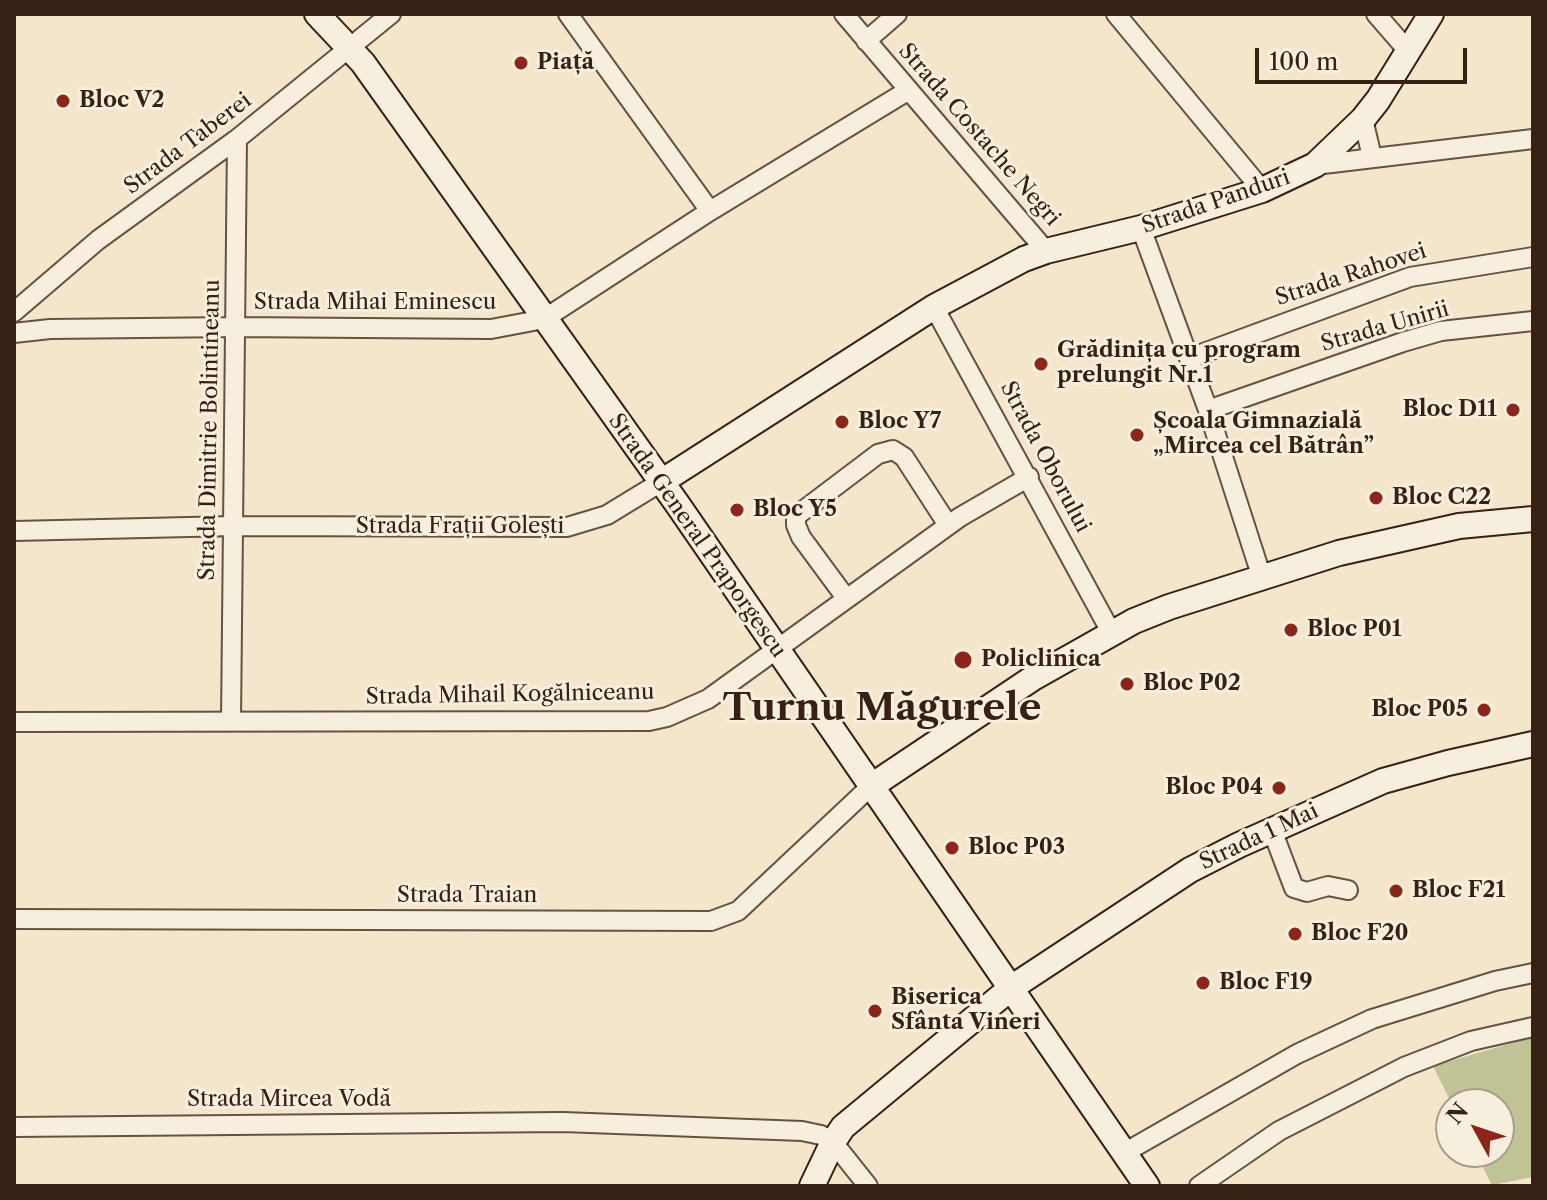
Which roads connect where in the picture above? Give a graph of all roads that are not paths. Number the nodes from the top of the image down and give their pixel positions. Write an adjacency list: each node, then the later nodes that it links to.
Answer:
1 (317, 14): 10 (main road, Strada General Praporgescu)
2 (391, 14): 10 (street, Strada Taberei)
3 (568, 14): 19 (street)
4 (844, 14): 9 (street, Strada Costache Negri)
5 (897, 14): 9 (street)
6 (1116, 14): 18 (street)
7 (1376, 14): 11 (street)
8 (1431, 14): 11 (main road, Strada Panduri)
9 (866, 41): 12 (street, Strada Costache Negri)
10 (349, 47): 14 (street, Strada Taberei); 25 (main road, Strada General Praporgescu)
11 (1409, 52): 13 (main road, Strada Panduri)
12 (909, 90): 19 (street, Strada Mihai Eminescu); 21 (street, Strada Costache Negri)
13 (1363, 119): 16 (street); 17 (main road, Strada Panduri)
14 (237, 139): 24 (street, Strada Taberei); 27 (street, Strada Dimitrie Bolintineanu)
15 (1533, 139): 16 (street)
16 (1372, 157): 17 (street)
17 (1315, 165): 18 (main road, Strada Panduri)
18 (1262, 190): 20 (main road, Strada Panduri)
19 (710, 211): 25 (street, Strada Mihai Eminescu)
20 (1141, 228): 21 (main road, Strada Panduri); 29 (street)
21 (1058, 248): 23 (main road, Strada Frații Golești)
22 (1533, 257): 29 (street, Strada Rahovei)
23 (934, 307): 31 (street, Strada Oborului); 32 (main road, Strada Frații Golești)
24 (14, 312)
25 (544, 319): 27 (street, Strada Mihai Eminescu); 32 (main road, Strada General Praporgescu)
26 (1533, 321): 30 (street, Strada Unirii)
27 (235, 327): 28 (street, Strada Mihai Eminescu); 35 (street, Strada Dimitrie Bolintineanu)
28 (14, 333)
29 (1190, 358): 30 (street)
30 (1208, 410): 37 (street)
31 (1029, 477): 34 (street, Strada Mihail Kogălniceanu); 39 (street, Strada Oborului)
32 (661, 482): 35 (street, Strada Frații Golești); 40 (main road, Strada General Praporgescu)
33 (1533, 519): 37 (main road)
34 (948, 525): 38 (street, Strada Mihail Kogălniceanu); 38 (street)
35 (233, 526): 36 (street, Strada Frații Golești); 41 (street, Strada Dimitrie Bolintineanu)
36 (14, 531)
37 (1262, 578): 39 (main road)
38 (846, 598): 40 (street, Strada Mihail Kogălniceanu)
39 (1111, 632): 44 (main road)
40 (777, 649): 41 (street, Strada Mihail Kogălniceanu); 44 (main road, Strada General Praporgescu)
41 (231, 721): 42 (street, Strada Mihail Kogălniceanu)
42 (14, 722)
43 (1533, 744): 45 (main road, Strada 1 Mai)
44 (870, 787): 47 (street, Strada Traian); 49 (main road, Strada General Praporgescu)
45 (1272, 830): 46 (street); 49 (main road, Strada 1 Mai)
46 (1348, 890)
47 (14, 919)
48 (1533, 973): 53 (street)
49 (1011, 988): 52 (main road, Strada 1 Mai); 53 (main road, Strada General Praporgescu)
50 (1533, 1027): 57 (street)
51 (14, 1127): 52 (street, Strada Mircea Vodă)
52 (833, 1142): 54 (main road, Strada 1 Mai); 55 (street)
53 (1124, 1153): 56 (main road, Strada General Praporgescu)
54 (812, 1186)
55 (868, 1186)
56 (1147, 1186)
57 (1199, 1186)

